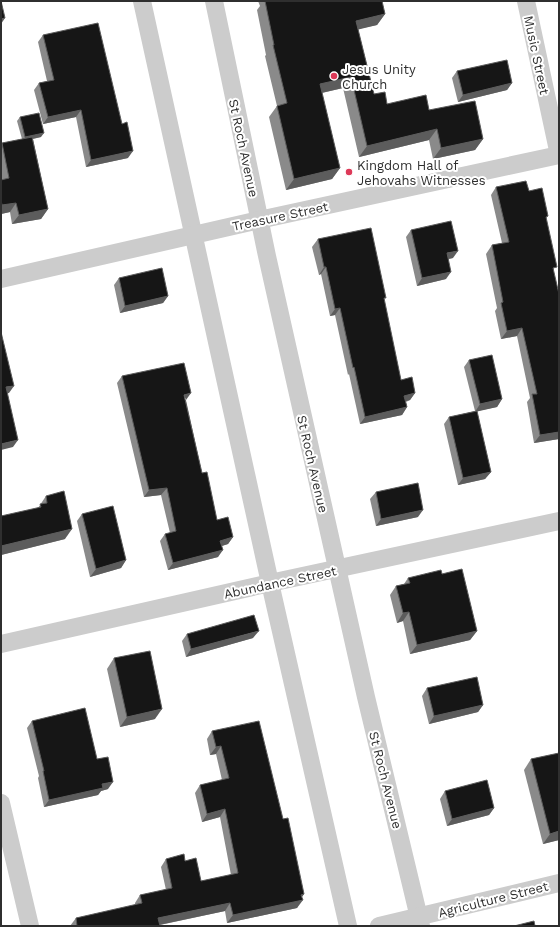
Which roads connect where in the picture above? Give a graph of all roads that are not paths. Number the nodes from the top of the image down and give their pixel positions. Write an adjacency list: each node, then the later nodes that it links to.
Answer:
1 (142, 1): 6 (street)
2 (214, 1): 5 (street, St Roch Avenue)
3 (526, 1): 4 (street, Music Street)
4 (559, 155): 5 (street, Treasure Street)
5 (259, 220): 6 (street, Treasure Street); 9 (street, St Roch Avenue)
6 (193, 235): 7 (street, Treasure Street); 10 (street)
7 (1, 279)
8 (559, 521): 9 (street, Abundance Street)
9 (337, 569): 10 (street, Abundance Street); 14 (street, St Roch Avenue)
10 (270, 583): 11 (street, Abundance Street); 16 (street)
11 (1, 644)
12 (1, 803): 15 (street)
13 (559, 883): 14 (street, Agriculture Street)
14 (420, 922): 17 (street, Agriculture Street)
15 (30, 926)
16 (348, 926)
17 (379, 926)

